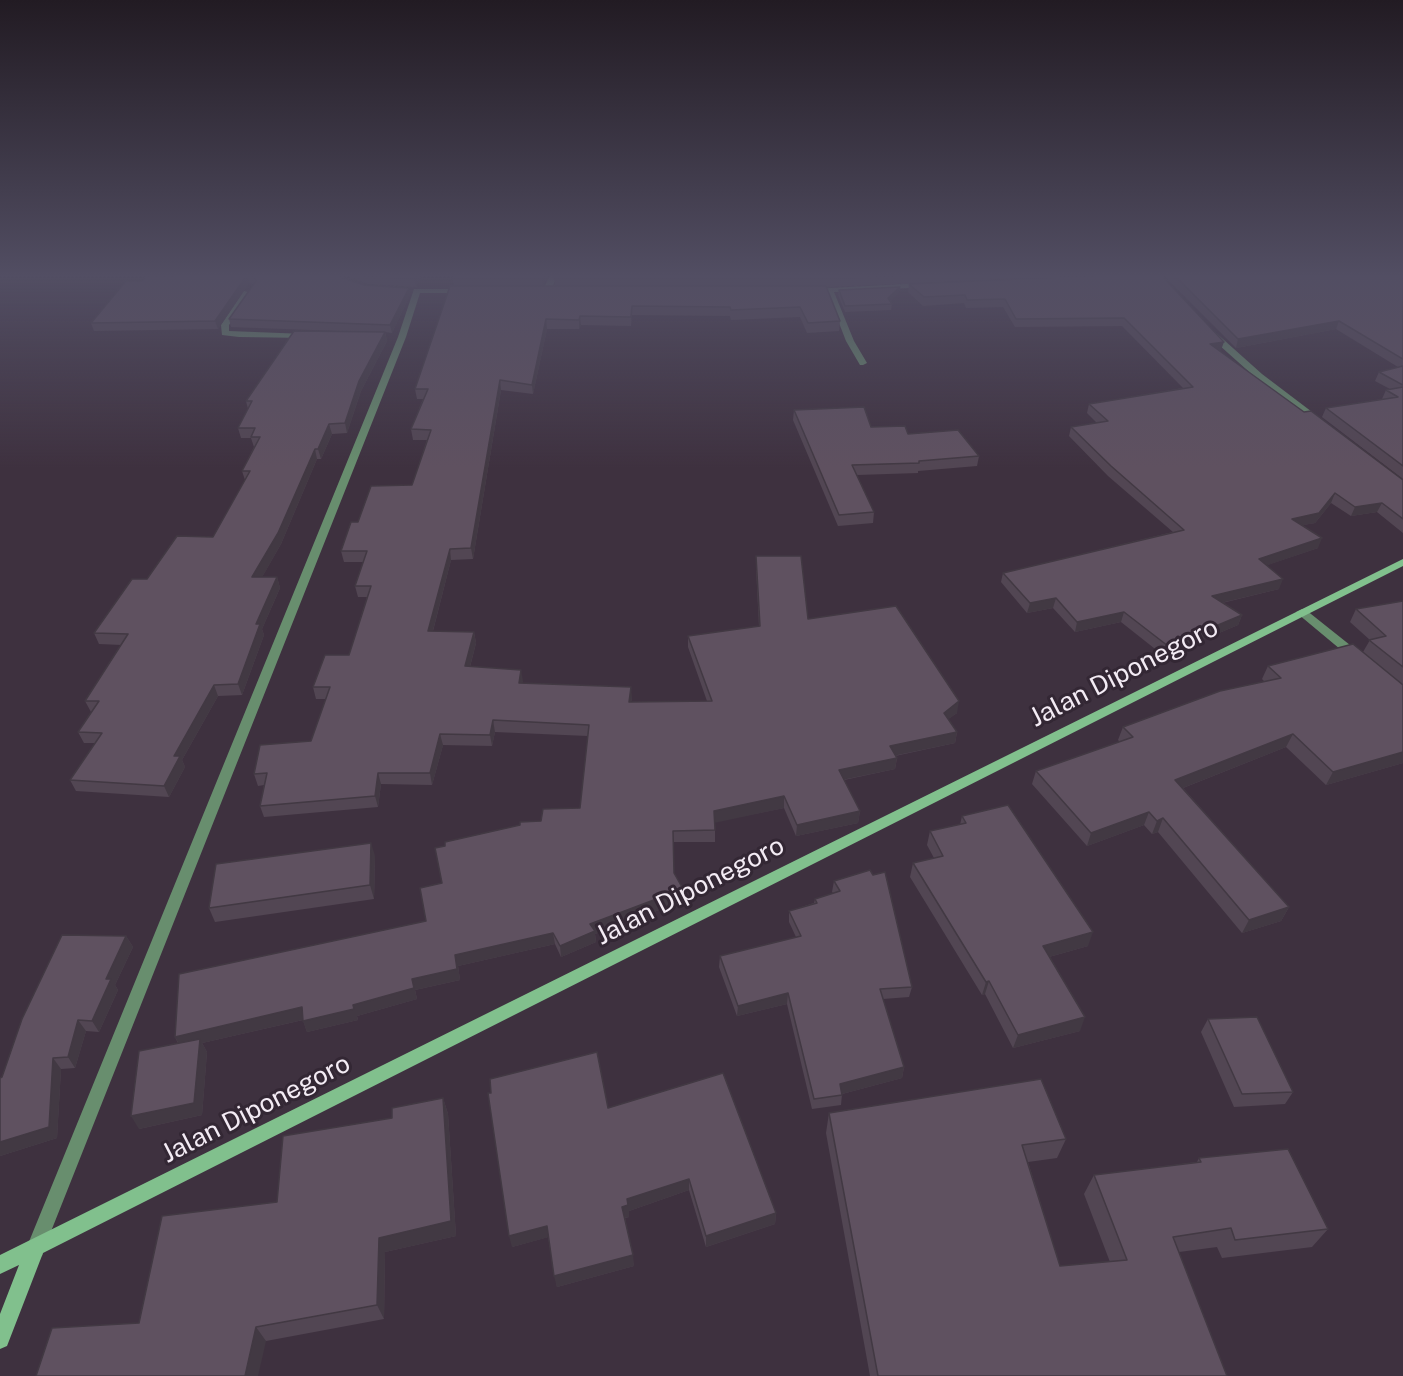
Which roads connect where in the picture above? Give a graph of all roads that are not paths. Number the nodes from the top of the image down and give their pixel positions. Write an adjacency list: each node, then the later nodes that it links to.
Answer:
1 (395, 339): 9 (street)
2 (849, 339): 4 (street)
3 (1218, 339): 5 (street)
4 (863, 363)
5 (1322, 424)
6 (1403, 562): 7 (main road, Jalan Diponegoro)
7 (1302, 612): 8 (street); 9 (main road, Jalan Diponegoro)
8 (1366, 665)
9 (35, 1249): 10 (main road, Jalan Diponegoro); 11 (main road)
10 (0, 1265)
11 (0, 1339)

